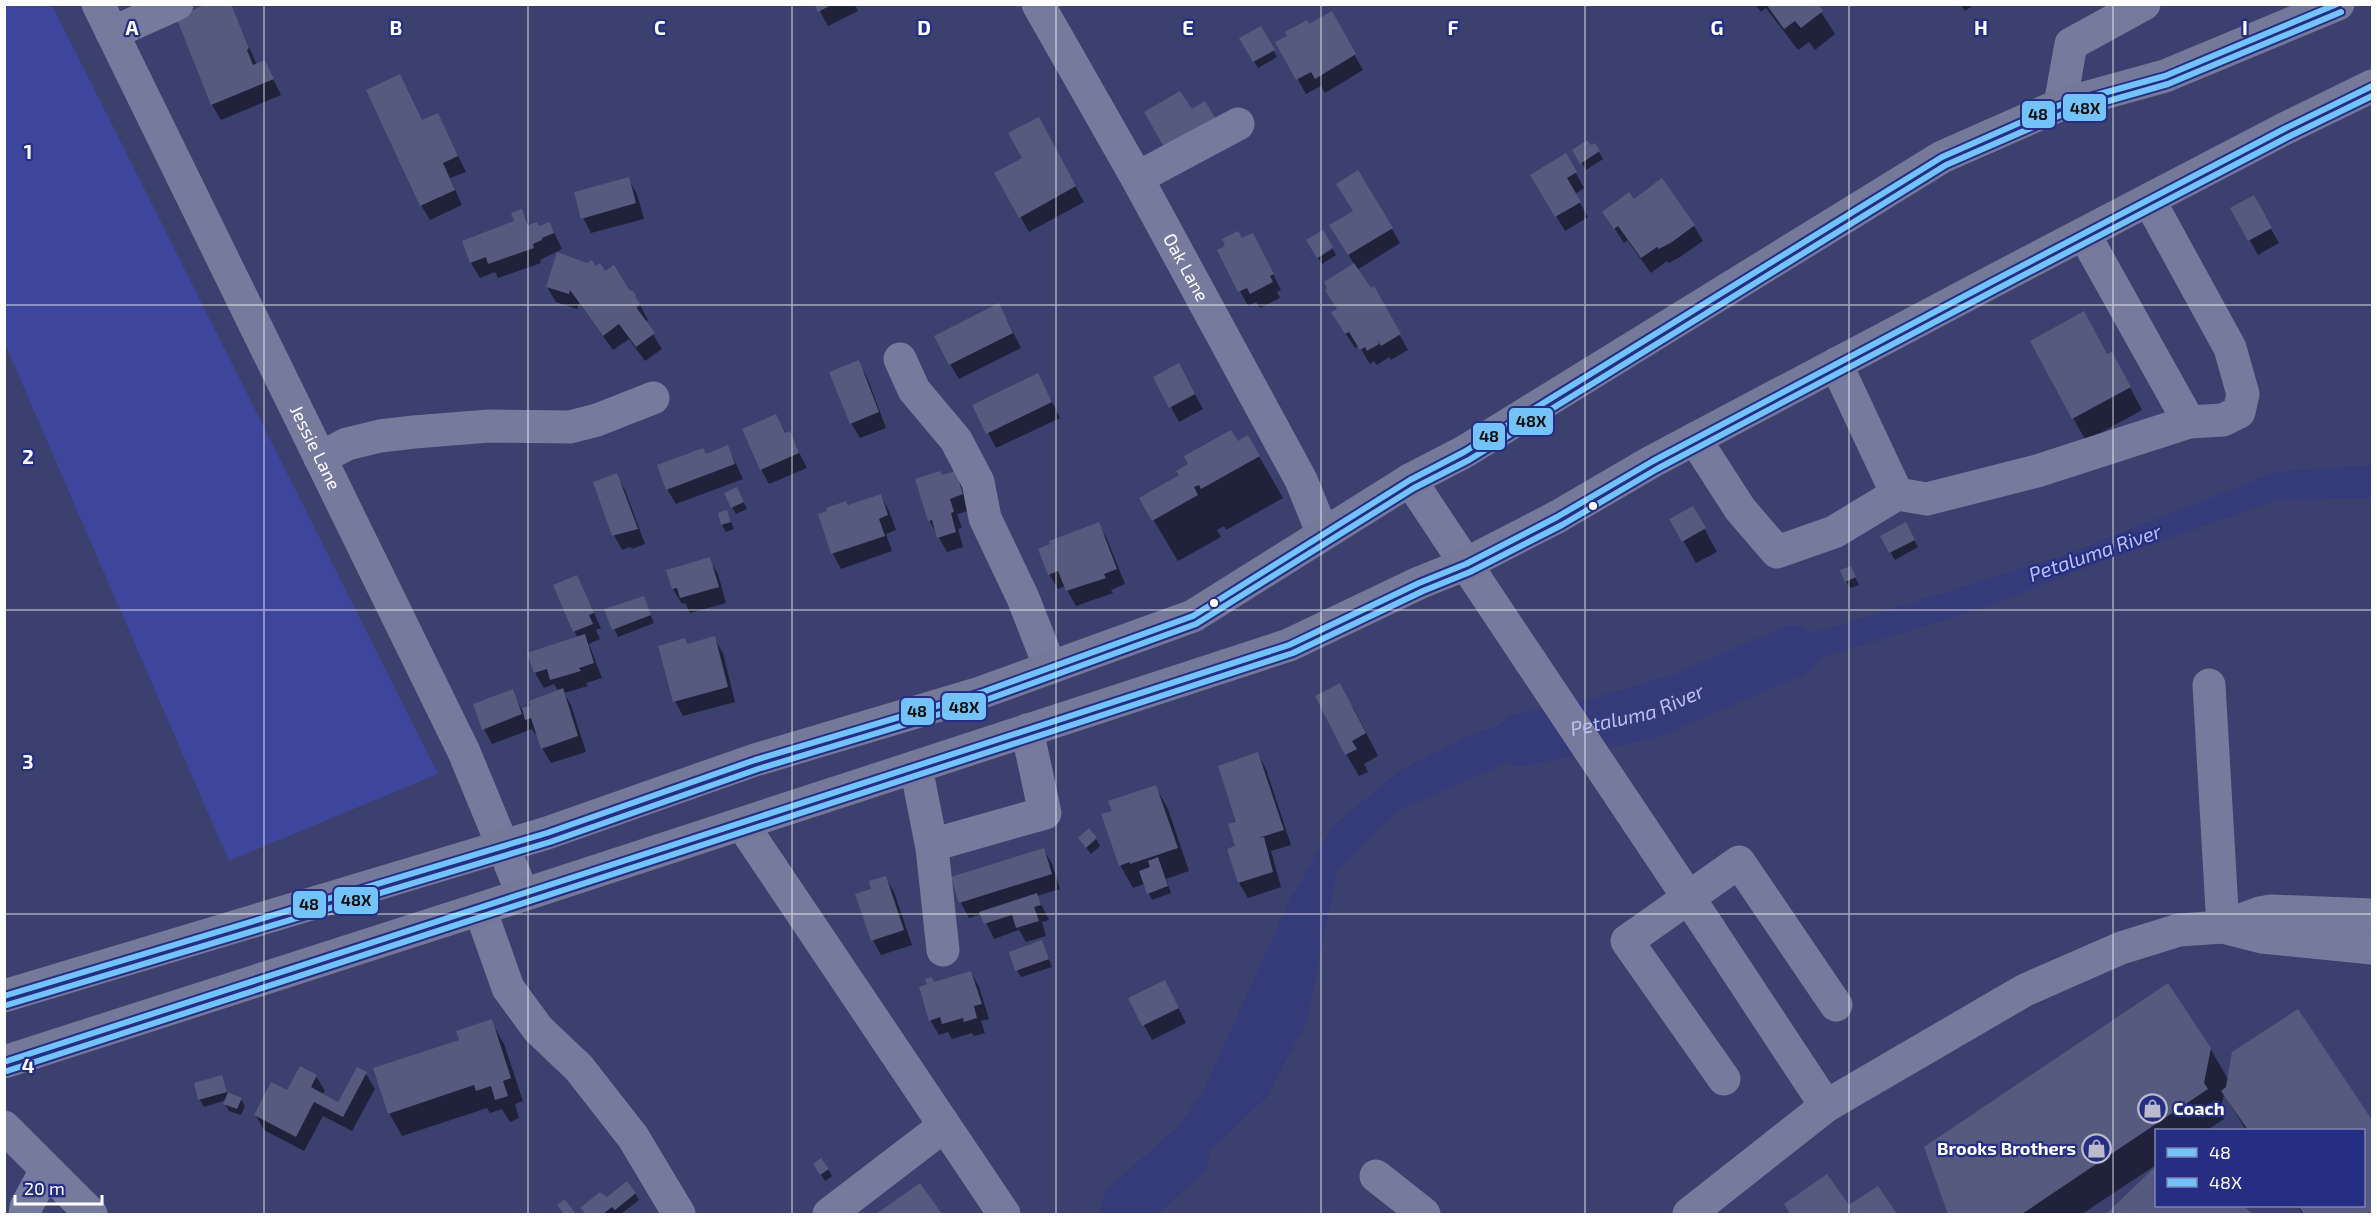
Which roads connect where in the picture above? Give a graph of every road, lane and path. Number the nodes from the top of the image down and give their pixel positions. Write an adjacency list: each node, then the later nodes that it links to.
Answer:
1 (177, 4): 5 (street)
2 (1038, 4): 9 (street, Oak Lane)
3 (2144, 4): 7 (street)
4 (2338, 4): 7 (main road)
5 (105, 19): 17 (street, Jessie Lane)
6 (2373, 86): 10 (main road)
7 (2060, 105): 18 (main road)
8 (1238, 124): 9 (street)
9 (1137, 178): 20 (street, Oak Lane)
10 (2149, 200): 11 (main road); 15 (street)
11 (2084, 234): 13 (main road); 15 (street)
12 (900, 359): 22 (street)
13 (1836, 364): 16 (main road); 19 (street)
14 (653, 398): 17 (street)
15 (2189, 422): 19 (street)
16 (1695, 439): 19 (street); 21 (main road)
17 (320, 458): 28 (street, Jessie Lane)
18 (1410, 480): 20 (main road); 21 (street)
19 (1898, 494)
20 (1323, 534): 22 (main road)
21 (1466, 564): 24 (main road); 39 (street, bridge)
22 (1050, 667): 28 (main road)
23 (2210, 685): 32 (street)
24 (1028, 730): 25 (main road); 27 (street)
25 (916, 767): 26 (main road); 27 (street)
26 (742, 824): 29 (main road); 40 (street)
27 (932, 845): 34 (street)
28 (504, 846): 29 (street, Jessie Lane); 35 (main road)
29 (523, 895): 30 (main road)
30 (480, 909): 37 (main road); 46 (street)
31 (2373, 915): 32 (street)
32 (2223, 927): 33 (street); 39 (street)
33 (2373, 948)
34 (943, 950)
35 (4, 996)
36 (1836, 1005): 38 (street)
37 (4, 1062)
38 (1724, 1079)
39 (1826, 1106): 50 (street)
40 (944, 1126): 47 (street); 48 (street)
41 (4, 1127): 42 (street)
42 (46, 1170): 44 (street); 45 (street)
43 (1376, 1176): 49 (street)
44 (81, 1208)
45 (25, 1215)
46 (679, 1215)
47 (829, 1215)
48 (1004, 1215)
49 (1424, 1215)
50 (1689, 1215)

